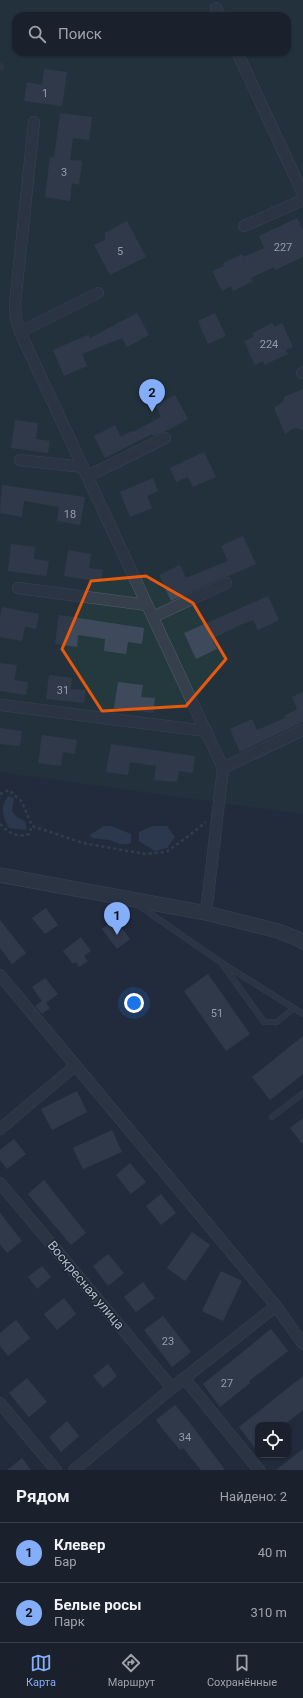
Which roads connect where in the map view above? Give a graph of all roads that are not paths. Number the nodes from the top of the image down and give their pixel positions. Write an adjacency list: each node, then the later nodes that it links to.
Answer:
1 (239, 56): 3 (street)
2 (34, 122): 7 (street)
3 (303, 194)
4 (303, 200): 5 (street)
5 (244, 226)
6 (98, 293): 7 (street)
7 (20, 332): 10 (street)
8 (165, 438): 10 (street)
9 (20, 460): 10 (street)
10 (86, 471): 13 (street)
11 (226, 583): 14 (street)
12 (18, 588): 13 (street)
13 (147, 605): 14 (street)
14 (153, 617): 17 (street)
15 (1, 705): 17 (street)
16 (303, 730): 18 (street)
17 (206, 731): 18 (street)
18 (223, 768): 21 (street)
19 (0, 875): 20 (street)
20 (131, 900): 21 (street); 23 (lane)
21 (206, 914): 22 (street)
22 (303, 942)
23 (222, 963): 25 (lane); 25 (lane)
24 (0, 975): 27 (street)
25 (294, 1008): 26 (lane)
26 (303, 1014)
27 (75, 1066): 30 (street); 32 (street)
28 (303, 1093): 29 (lane)
29 (272, 1117)
30 (0, 1130)
31 (0, 1182): 35 (street, Воскресная улица)
32 (276, 1306): 33 (street); 34 (street)
33 (303, 1344)
34 (185, 1378): 35 (street); 39 (street)
35 (172, 1388): 38 (street)
36 (0, 1403): 37 (street)
37 (56, 1470)
38 (74, 1470)
39 (259, 1470)

